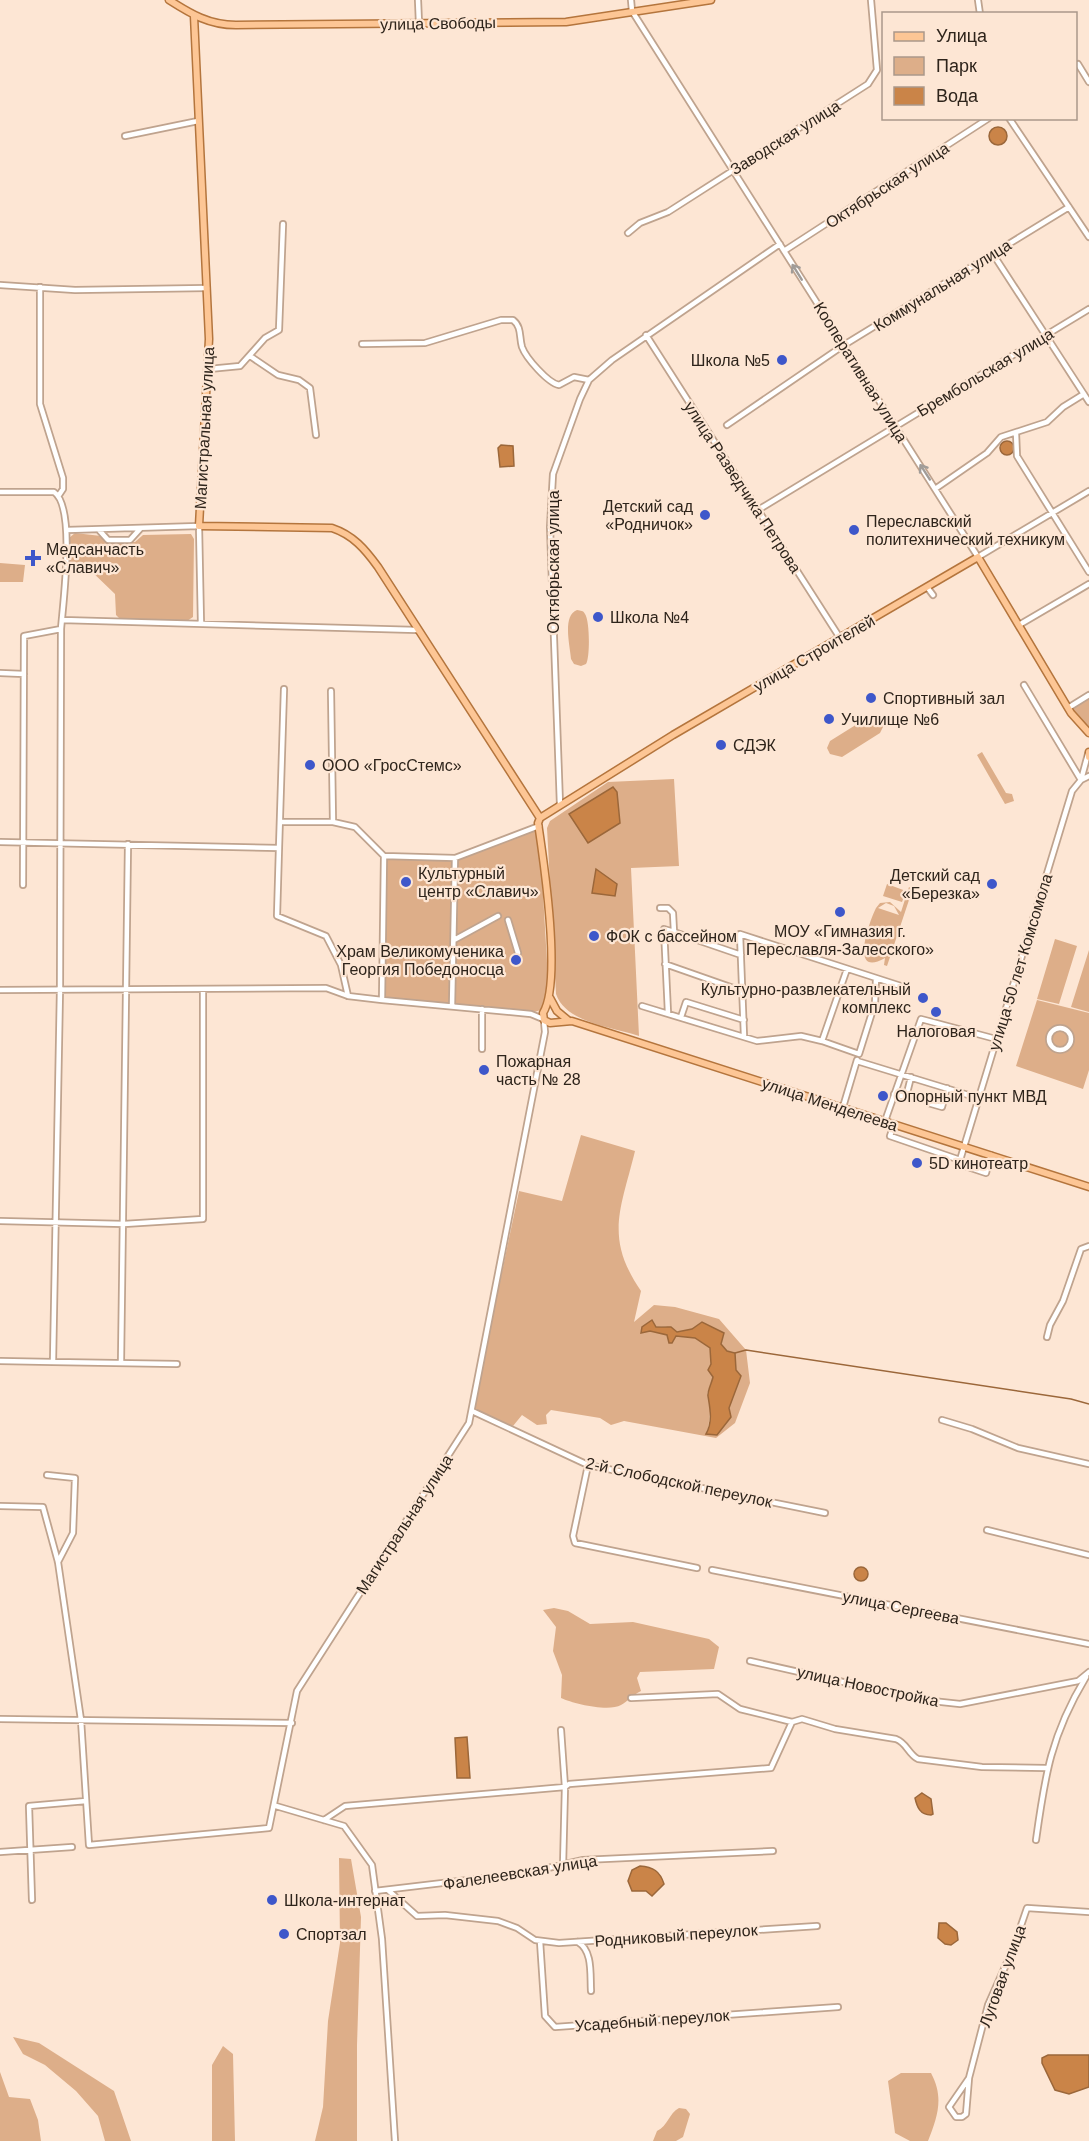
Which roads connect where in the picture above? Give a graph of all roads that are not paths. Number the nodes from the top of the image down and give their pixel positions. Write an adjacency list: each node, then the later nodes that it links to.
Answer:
1 (169, 0): 7 (main road, улица Свободы)
2 (418, 0): 8 (street)
3 (631, 0): 6 (street)
4 (711, 0): 6 (main road, улица Свободы)
5 (871, 0): 15 (street, Заводская улица)
6 (632, 11): 8 (main road, улица Свободы); 15 (street, Кооперативная улица)
7 (194, 16): 8 (main road, улица Свободы); 13 (main road, Магистральная улица)
8 (419, 23)
9 (1077, 64): 10 (street)
10 (1089, 82)
11 (986, 120): 21 (street, Октябрьская улица)
12 (1010, 120): 16 (street)
13 (198, 121): 14 (street); 25 (main road, Магистральная улица)
14 (125, 136)
15 (732, 170): 18 (street, Заводская улица); 20 (street, Кооперативная улица)
16 (1069, 207): 19 (street); 22 (street, Коммунальная улица)
17 (283, 224): 31 (street)
18 (628, 233)
19 (1089, 237)
20 (780, 244): 21 (street, Кооперативная улица); 28 (street, Октябрьская улица)
21 (784, 251): 30 (street, Кооперативная улица, one-way to 21)
22 (993, 254): 27 (street); 30 (street, Коммунальная улица)
23 (0, 285): 24 (street)
24 (40, 287): 25 (street); 43 (street)
25 (207, 288): 32 (main road, Магистральная улица)
26 (1089, 309): 27 (street, Брембольская улица)
27 (1047, 334): 34 (street); 37 (street, Брембольская улица)
28 (646, 335): 33 (street, Октябрьская улица); 44 (street, улица Разведчика Петрова)
29 (362, 344): 33 (street)
30 (844, 345): 36 (street, Коммунальная улица); 37 (street, Кооперативная улица)
31 (250, 356): 32 (street); 39 (street)
32 (209, 369): 46 (main road, Магистральная улица)
33 (589, 380): 73 (street, Октябрьская улица)
34 (1084, 394): 35 (street); 38 (street)
35 (1089, 402)
36 (727, 425)
37 (895, 426): 40 (street, Кооперативная улица, one-way to 37); 44 (street, Брембольская улица)
38 (1016, 433): 40 (street); 45 (street)
39 (316, 435)
40 (935, 489): 50 (street, Кооперативная улица)
41 (1089, 491): 45 (street, улица Строителей)
42 (0, 492): 43 (street)
43 (59, 495): 48 (street)
44 (758, 510): 60 (street, улица Разведчика Петрова)
45 (1052, 513): 50 (street, улица Строителей); 51 (street)
46 (199, 526): 47 (street); 56 (street); 59 (main road, Магистральная улица)
47 (140, 529): 49 (street); 49 (street)
48 (67, 530): 49 (street); 55 (street)
49 (99, 530)
50 (978, 557): 53 (main road, улица Строителей); 57 (main road, Кооперативная улица)
51 (1089, 572)
52 (1089, 584): 57 (street)
53 (927, 587): 54 (street); 60 (main road, улица Строителей)
54 (933, 595)
55 (62, 620): 56 (street); 58 (street)
56 (201, 624): 59 (street)
57 (1019, 625): 67 (main road, Кооперативная улица)
58 (61, 629): 62 (street); 80 (street)
59 (417, 630): 74 (main road, Магистральная улица)
60 (840, 638): 73 (main road, улица Строителей)
61 (0, 673): 62 (street)
62 (24, 674): 79 (street)
63 (1024, 685): 72 (street)
64 (284, 689): 75 (street)
65 (331, 691): 76 (street)
66 (1089, 695): 67 (street)
67 (1068, 708): 68 (main road, Кооперативная улица)
68 (1089, 733)
69 (1089, 752): 70 (main road); 72 (street, улица 50 лет Комсомола)
70 (1089, 757)
71 (1089, 776): 72 (street)
72 (1081, 780): 119 (street, улица 50 лет Комсомола)
73 (560, 805): 74 (main road, улица Строителей)
74 (540, 818): 77 (main road)
75 (281, 822): 76 (street); 82 (street)
76 (333, 822): 83 (street)
77 (539, 826): 84 (street); 103 (main road)
78 (0, 842): 79 (street)
79 (22, 843): 80 (street); 85 (street)
80 (62, 844): 81 (street); 97 (street)
81 (128, 844): 82 (street); 100 (street)
82 (279, 848): 102 (street)
83 (384, 856): 84 (street); 104 (street)
84 (455, 858): 90 (street)
85 (22, 885)
86 (660, 908): 89 (street)
87 (498, 916): 90 (street)
88 (508, 920): 91 (street)
89 (674, 932): 92 (street); 93 (street)
90 (454, 940): 105 (street)
91 (518, 953)
92 (741, 954): 94 (street); 101 (street)
93 (665, 964): 101 (street); 110 (street)
94 (846, 969): 95 (street); 120 (street)
95 (876, 979): 96 (street); 123 (street)
96 (907, 988)
97 (60, 989): 99 (street); 100 (street); 139 (street)
98 (203, 989): 100 (street); 102 (street); 140 (street)
99 (0, 990)
100 (126, 990): 140 (street)
101 (742, 991): 114 (street)
102 (348, 996): 104 (street)
103 (550, 998): 108 (main road); 109 (main road)
104 (381, 1000): 105 (street)
105 (452, 1006): 107 (street)
106 (642, 1006): 110 (street)
107 (478, 1008): 111 (street); 122 (street)
108 (545, 1010): 109 (main road); 111 (street); 113 (main road)
109 (557, 1011): 115 (main road); 116 (main road)
110 (668, 1013): 112 (street)
111 (531, 1014): 113 (street)
112 (681, 1017): 114 (street); 118 (street)
113 (544, 1020): 116 (main road); 117 (street)
114 (744, 1020): 118 (street)
115 (570, 1021): 116 (main road); 131 (main road, улица Менделеева)
116 (555, 1022): 117 (street)
117 (545, 1032): 147 (street, Магистральная улица)
118 (744, 1036): 120 (street)
119 (996, 1039): 125 (street); 129 (street, улица 50 лет Комсомола)
120 (822, 1041): 123 (street)
121 (1050, 1044): 121 (street)
122 (482, 1049)
123 (859, 1054): 124 (street)
124 (857, 1061): 125 (street); 131 (street)
125 (900, 1074): 126 (street); 128 (street)
126 (911, 1077): 127 (street); 128 (street)
127 (947, 1088): 129 (street); 130 (street)
128 (894, 1094): 132 (street)
129 (978, 1098): 134 (street, улица 50 лет Комсомола)
130 (928, 1103)
131 (843, 1107): 132 (main road, улица Менделеева)
132 (885, 1121): 133 (main road, улица Менделеева)
133 (894, 1124): 134 (main road, улица Менделеева); 136 (street)
134 (963, 1146): 135 (main road, улица Менделеева); 136 (street, улица 50 лет Комсомола)
135 (991, 1155): 136 (street); 137 (main road, улица Менделеева)
136 (960, 1160)
137 (1089, 1187)
138 (0, 1221): 139 (street)
139 (57, 1222): 140 (street); 144 (street)
140 (124, 1224): 145 (street)
141 (1089, 1246): 142 (street)
142 (1047, 1337)
143 (0, 1361): 144 (street)
144 (53, 1362): 145 (street)
145 (121, 1362): 146 (street)
146 (177, 1364)
147 (472, 1411): 150 (street, 2-й Слободской переулок); 166 (street, Магистральная улица)
148 (942, 1420): 149 (street)
149 (1089, 1464)
150 (588, 1465): 153 (street, 2-й Слободской переулок); 157 (street)
151 (47, 1475): 156 (street)
152 (0, 1506): 156 (street)
153 (825, 1513)
154 (987, 1530): 155 (street)
155 (1089, 1555)
156 (58, 1562): 164 (street)
157 (697, 1568)
158 (712, 1570): 159 (street, улица Сергеева)
159 (1089, 1644)
160 (750, 1661): 161 (street, улица Новостройка)
161 (1089, 1672): 168 (street)
162 (631, 1698): 165 (street)
163 (0, 1719): 164 (street)
164 (81, 1720): 166 (street); 170 (street)
165 (792, 1722): 168 (street); 169 (street)
166 (292, 1723): 171 (street, Магистральная улица)
167 (561, 1730): 169 (street)
168 (1046, 1768): 173 (street)
169 (567, 1786): 172 (street); 178 (street)
170 (86, 1801): 171 (street, Магистральная улица); 175 (street)
171 (276, 1806): 172 (street)
172 (324, 1820): 179 (street)
173 (1036, 1840)
174 (72, 1847): 175 (street)
175 (30, 1850): 177 (street); 181 (street)
176 (773, 1851): 178 (street, Фалелеевская улица)
177 (0, 1852)
178 (563, 1866): 180 (street, Фалелеевская улица)
179 (375, 1891): 180 (street, Фалелеевская улица); 189 (street)
180 (388, 1891): 184 (street)
181 (32, 1900)
182 (1089, 1912): 188 (street, Луговая улица)
183 (817, 1926): 185 (street, Родниковый переулок)
184 (538, 1940): 185 (street, Родниковый переулок); 187 (street, Усадебный переулок)
185 (578, 1942): 186 (street)
186 (591, 1991)
187 (838, 2007)
188 (969, 2078): 188 (street, Луговая улица)
189 (395, 2141)

